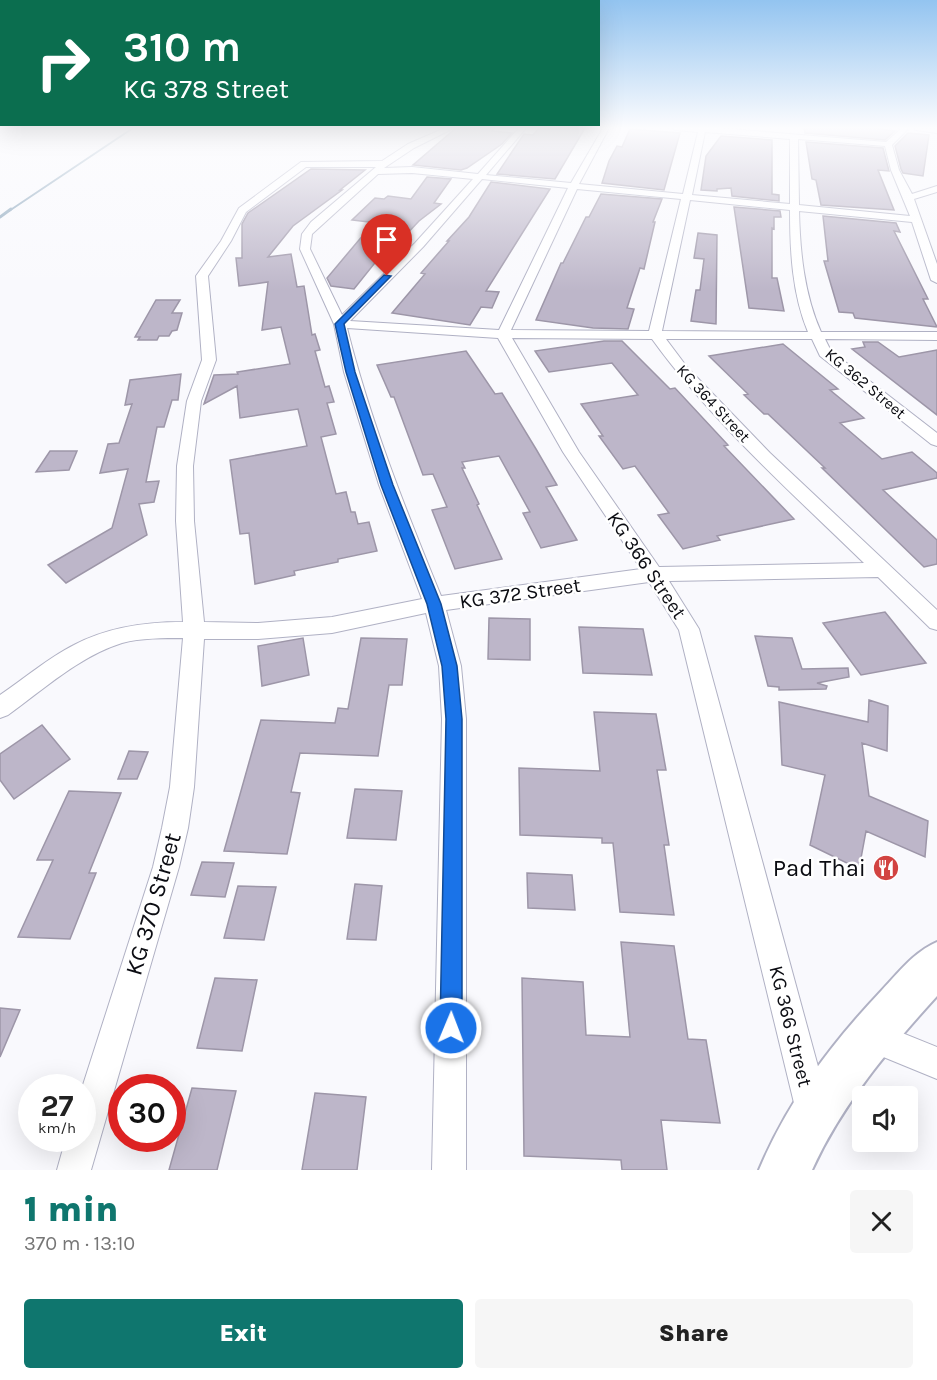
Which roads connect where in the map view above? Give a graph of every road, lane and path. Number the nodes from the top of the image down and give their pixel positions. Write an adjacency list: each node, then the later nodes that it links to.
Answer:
1 (279, 183): 25 (street, KG 370 Street)
2 (363, 183): 15 (street)
3 (473, 183): 15 (street)
4 (545, 183): 8 (street, KG 370 Street)
5 (692, 183): 10 (street)
6 (795, 183): 12 (street, KG 362 Street)
7 (901, 183): 11 (street)
8 (574, 185): 10 (street, KG 370 Street); 17 (street)
9 (937, 189): 11 (street)
10 (687, 197): 12 (street, KG 370 Street); 16 (street)
11 (909, 198): 13 (street)
12 (795, 208): 13 (street, KG 370 Street); 18 (street, KG 362 Street)
13 (914, 219): 14 (street)
14 (937, 280)
15 (340, 324): 17 (street); 23 (street)
16 (655, 333): 17 (street); 18 (street); 21 (street, KG 364 Street)
17 (503, 334): 22 (street, KG 366 Street)
18 (814, 334): 19 (street); 20 (street, KG 362 Street)
19 (937, 336)
20 (937, 441)
21 (883, 570): 22 (street, KG 372 Street); 24 (street, KG 364 Street)
22 (656, 574): 23 (street, KG 372 Street); 30 (street, KG 366 Street)
23 (434, 604): 25 (street, KG 372 Street); 32 (street)
24 (937, 622)
25 (194, 631): 26 (street, KG 372 Street); 31 (street, KG 370 Street)
26 (0, 708)
27 (937, 964): 28 (main road)
28 (870, 1036): 29 (street); 30 (main road)
29 (937, 1063)
30 (814, 1113): 33 (main road)
31 (74, 1170)
32 (449, 1170)
33 (785, 1170)

